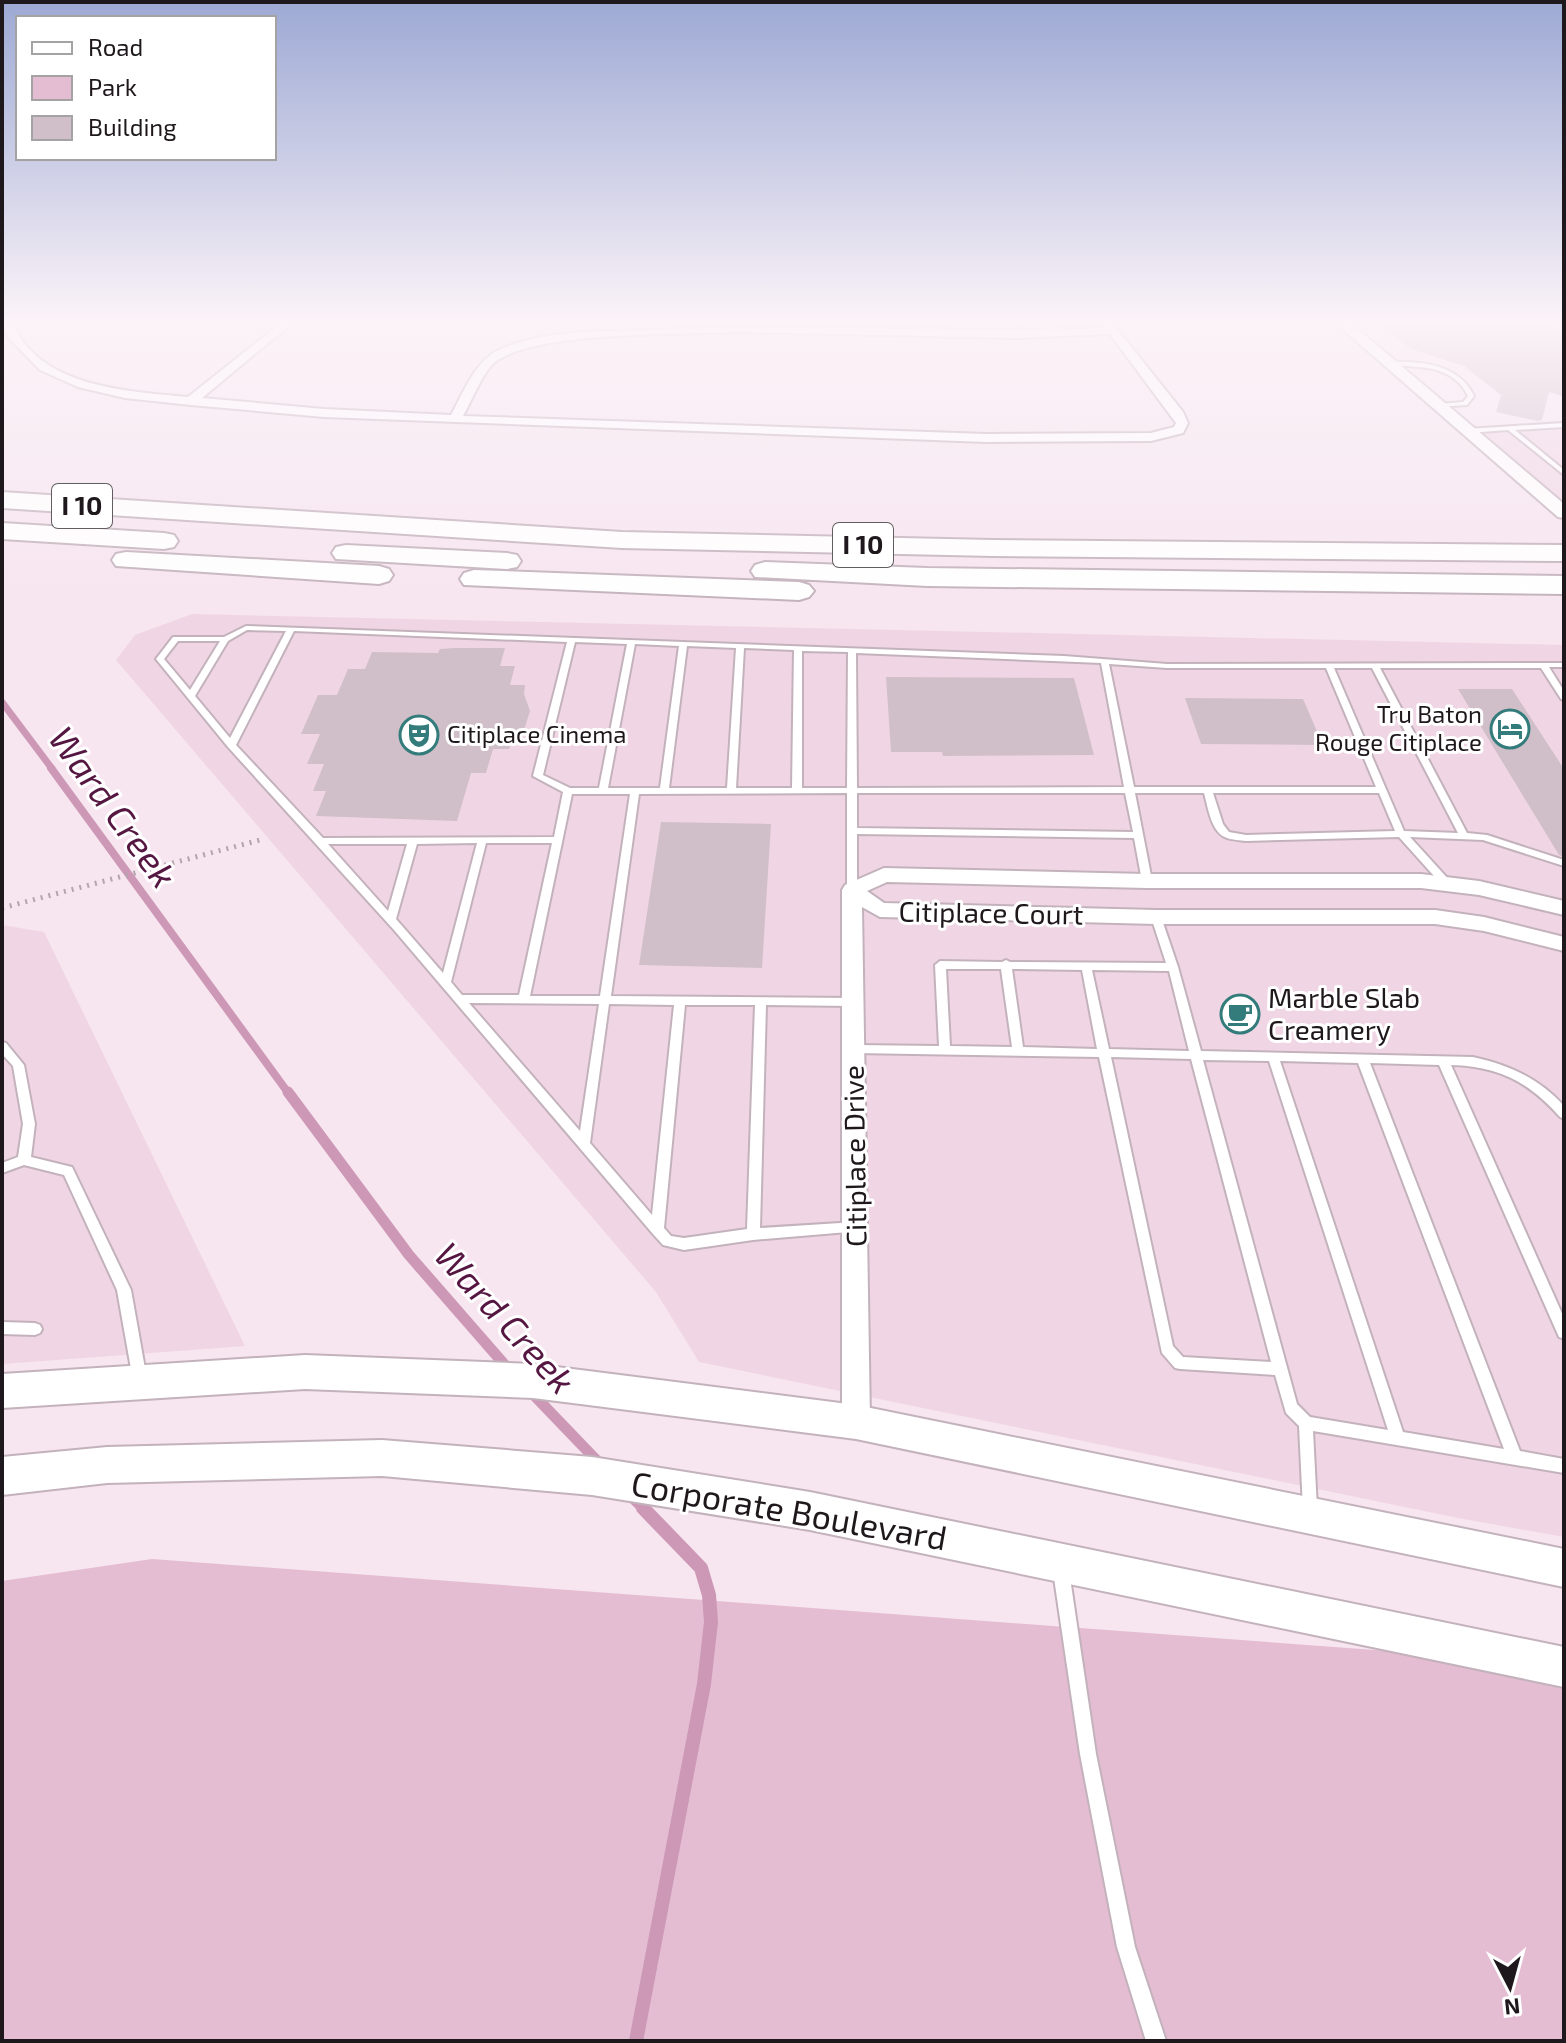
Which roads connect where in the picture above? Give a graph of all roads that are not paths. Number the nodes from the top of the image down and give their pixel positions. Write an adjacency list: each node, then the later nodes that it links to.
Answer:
1 (353, 414): 5 (street)
2 (458, 414): 5 (street)
3 (1178, 414): 5 (street)
4 (1448, 414): 8 (street)
5 (455, 419)
6 (1564, 425): 7 (lane)
7 (1509, 428): 8 (lane); 9 (lane)
8 (1467, 431): 11 (street)
9 (1564, 473)
10 (2, 500): 14 (highway, I 10)
11 (1564, 513)
12 (2, 531): 15 (highway, I 10)
13 (2, 551): 16 (highway)
14 (1564, 553)
15 (1564, 585)
16 (1564, 606)
17 (291, 629): 18 (lane); 19 (lane); 32 (lane)
18 (225, 639): 30 (lane); 30 (lane)
19 (571, 641): 20 (lane); 39 (lane)
20 (631, 643): 21 (lane); 40 (lane)
21 (683, 645): 22 (lane); 42 (lane)
22 (740, 647): 23 (lane); 36 (lane)
23 (798, 649): 24 (lane); 33 (lane)
24 (852, 651): 25 (lane); 34 (lane)
25 (1105, 663): 28 (lane); 35 (lane)
26 (1543, 665): 27 (lane); 29 (lane); 31 (lane)
27 (1564, 665)
28 (1329, 666): 29 (lane); 38 (lane)
29 (1375, 666): 46 (lane)
30 (190, 697): 32 (lane)
31 (1564, 697)
32 (231, 745): 48 (lane)
33 (797, 789): 34 (lane); 36 (lane)
34 (853, 789): 35 (lane); 43 (lane)
35 (1129, 789): 37 (lane); 45 (lane)
36 (731, 790): 42 (lane)
37 (1208, 790): 38 (lane); 44 (lane)
38 (1383, 790): 44 (lane)
39 (568, 791): 40 (lane); 47 (lane)
40 (603, 791): 41 (lane)
41 (635, 791): 42 (lane); 66 (lane)
42 (664, 791)
43 (852, 831): 45 (lane); 54 (lane)
44 (1401, 834): 46 (lane); 53 (lane)
45 (1138, 835): 52 (lane)
46 (1464, 836): 51 (lane)
47 (558, 840): 50 (lane); 65 (lane)
48 (322, 841): 49 (lane); 57 (lane)
49 (413, 841): 50 (lane); 57 (lane)
50 (482, 841): 63 (lane)
51 (1564, 863)
52 (1147, 881): 53 (street, Citiplace Court); 54 (street, Citiplace Court); 56 (street)
53 (1447, 884): 55 (street, Citiplace Court); 58 (street)
54 (852, 890): 56 (street, Citiplace Court); 69 (street, Citiplace Drive)
55 (1564, 908)
56 (1156, 917): 58 (street, Citiplace Court); 62 (lane)
57 (391, 919): 63 (lane)
58 (1456, 920): 59 (street, Citiplace Court)
59 (1564, 944)
60 (1006, 964): 61 (lane); 72 (lane); 73 (lane)
61 (1086, 965): 62 (lane); 74 (lane)
62 (1173, 967): 75 (lane)
63 (446, 981): 64 (lane)
64 (460, 999): 65 (lane); 80 (lane)
65 (524, 999): 66 (lane)
66 (605, 1000): 67 (lane); 80 (lane)
67 (680, 1001): 68 (lane); 84 (lane)
68 (761, 1002): 69 (lane); 85 (lane)
69 (853, 1002): 71 (street, Citiplace Drive)
70 (2, 1046): 81 (lane)
71 (854, 1049): 72 (lane); 83 (street, Citiplace Drive)
72 (945, 1051): 73 (lane)
73 (1018, 1052): 74 (lane)
74 (1104, 1053): 75 (lane); 89 (lane)
75 (1196, 1055): 76 (lane); 89 (lane)
76 (1273, 1056): 77 (lane); 94 (lane)
77 (1362, 1058): 78 (lane); 95 (lane)
78 (1443, 1060): 79 (lane); 88 (lane)
79 (1564, 1114)
80 (584, 1142): 84 (lane)
81 (24, 1160): 82 (lane); 90 (lane)
82 (2, 1168)
83 (856, 1227): 85 (lane); 92 (street, Citiplace Drive)
84 (657, 1230): 85 (lane)
85 (753, 1234)
86 (2, 1328): 87 (lane)
87 (35, 1329)
88 (1564, 1333)
89 (1280, 1369): 93 (lane)
90 (140, 1381): 91 (street); 92 (street)
91 (2, 1391)
92 (856, 1422): 98 (street)
93 (1306, 1423): 94 (lane); 98 (lane)
94 (1398, 1438): 95 (lane)
95 (1515, 1458): 96 (lane)
96 (1564, 1466)
97 (2, 1476): 99 (street, Corporate Boulevard)
98 (1310, 1515): 100 (street)
99 (1060, 1563): 101 (street, Corporate Boulevard); 102 (lane)
100 (1564, 1568)
101 (1564, 1667)
102 (1156, 2041)

